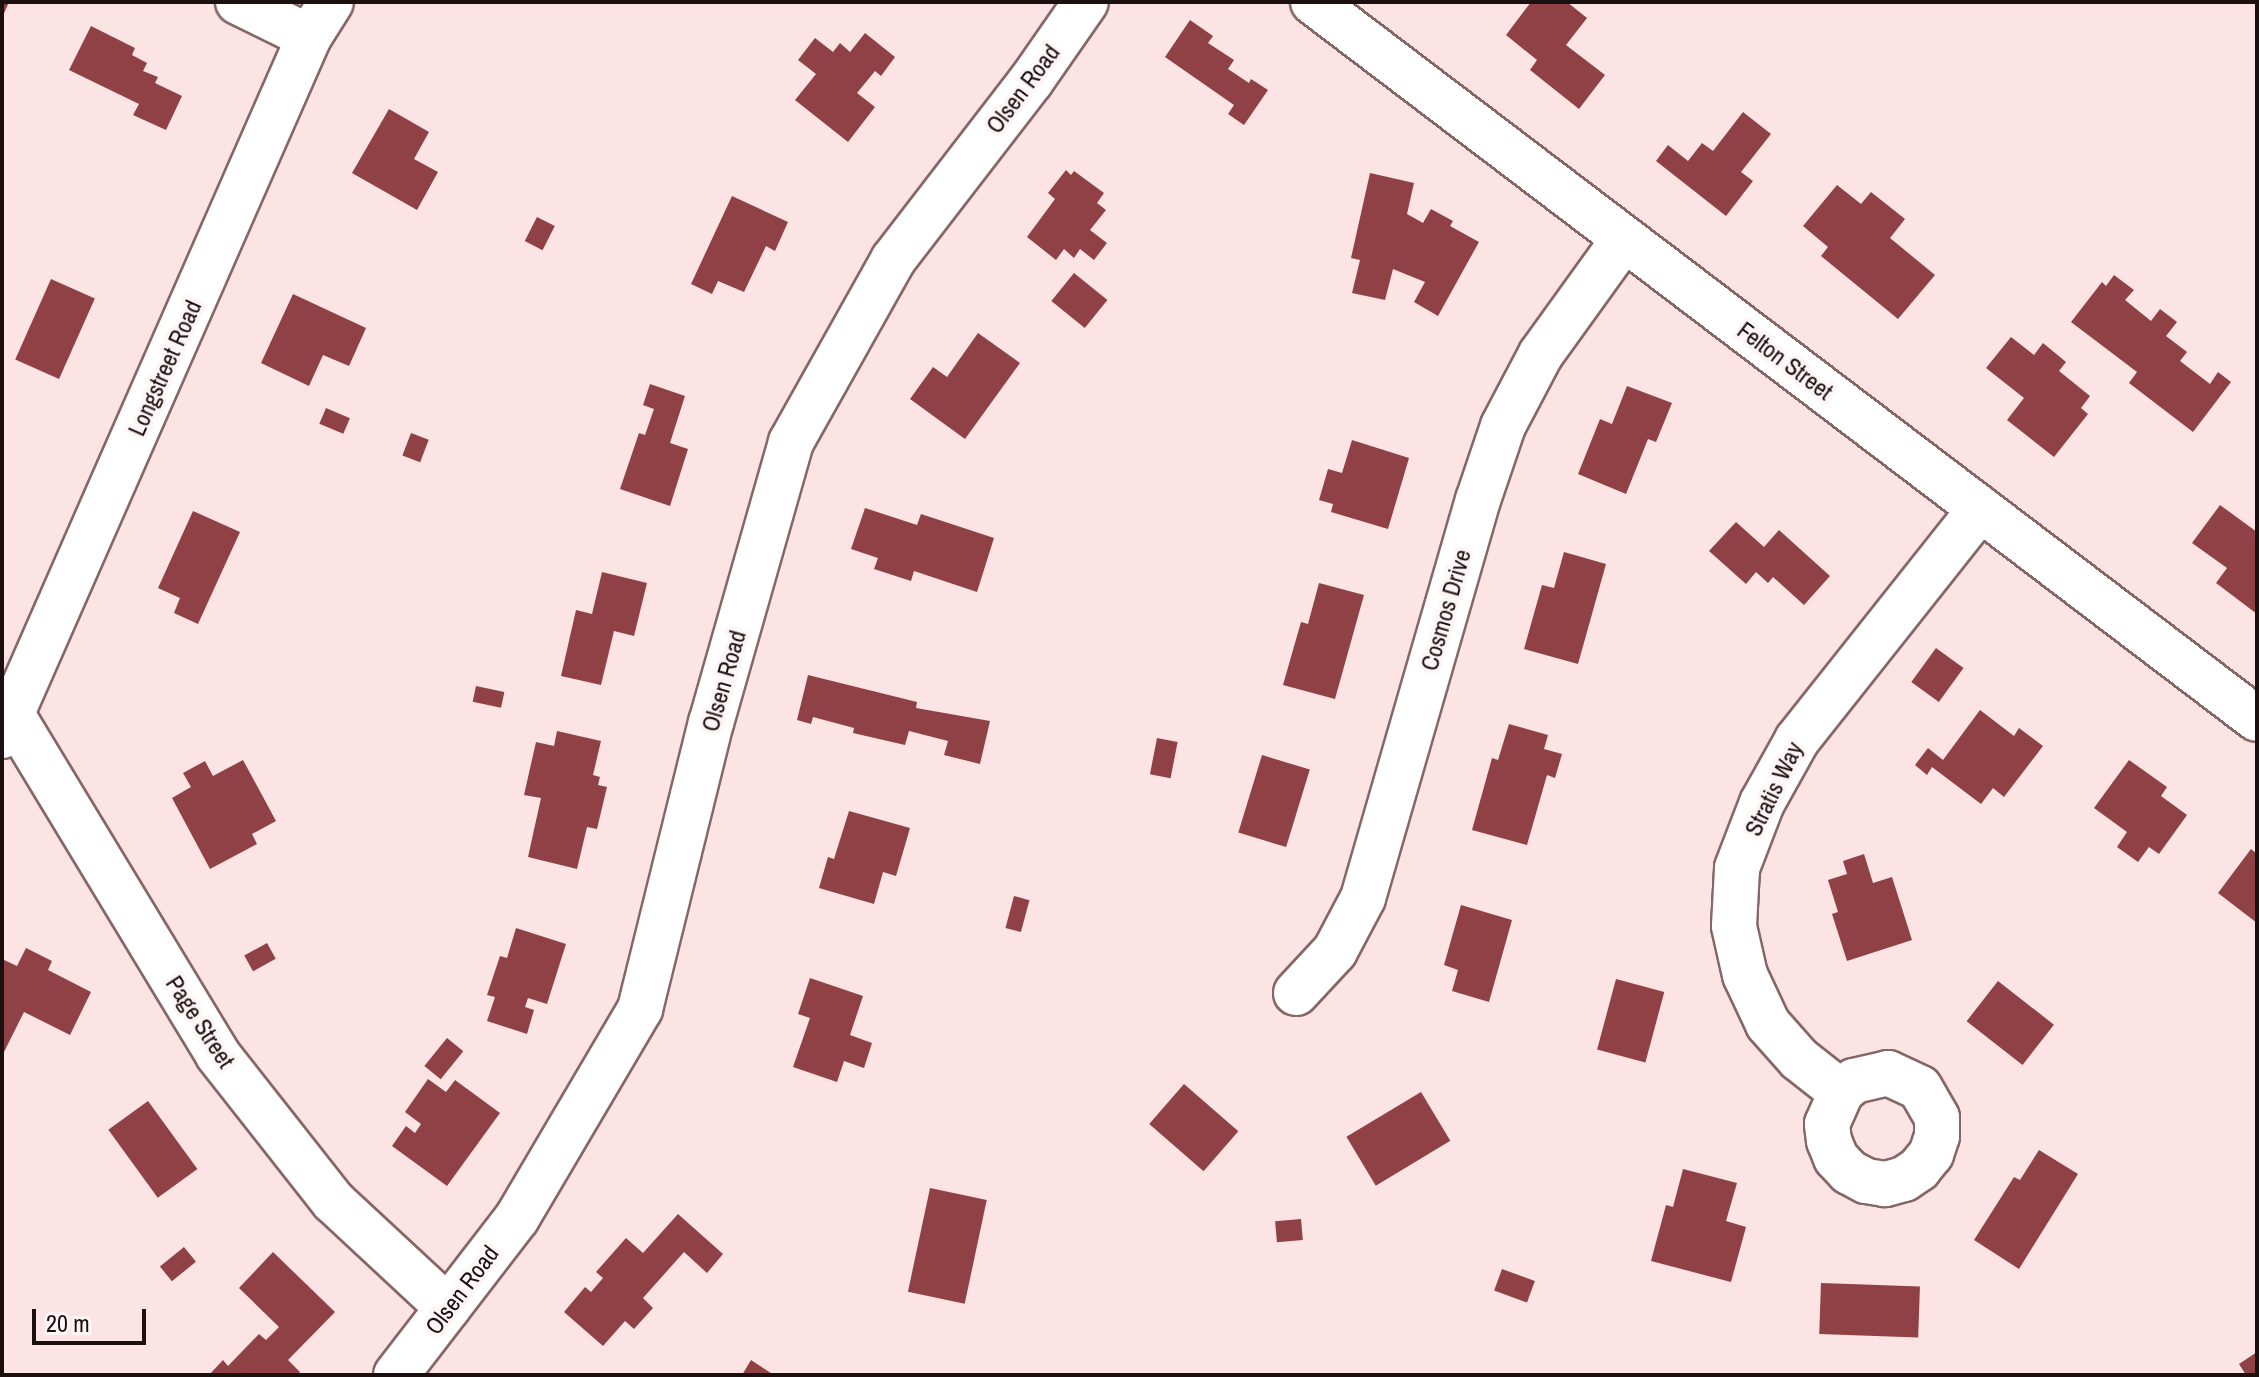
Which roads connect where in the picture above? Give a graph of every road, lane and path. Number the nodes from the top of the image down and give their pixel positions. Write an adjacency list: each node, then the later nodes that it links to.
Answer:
1 (238, 2): 4 (street)
2 (1086, 2): 11 (street, Olsen Road)
3 (1313, 2): 5 (street, Felton Street)
4 (320, 19): 7 (street, Longstreet Road)
5 (1624, 239): 6 (street, Felton Street); 9 (street, Cosmos Drive)
6 (1980, 509): 8 (street, Felton Street); 10 (street, Stratis Way)
7 (5, 716): 11 (street, Page Street)
8 (2257, 719)
9 (1296, 993)
10 (1841, 1092)
11 (448, 1308): 12 (street, Olsen Road)
12 (396, 1375)

